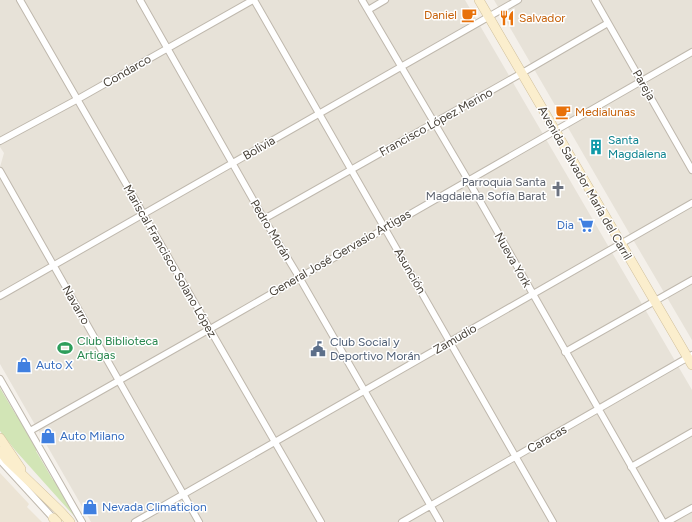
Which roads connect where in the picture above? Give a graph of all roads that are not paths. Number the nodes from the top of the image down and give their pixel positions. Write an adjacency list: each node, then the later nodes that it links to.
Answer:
1 (20, 0): 17 (street, Mariscal Francisco Solano López)
2 (140, 0): 12 (street, Pedro Morán)
3 (254, 0): 12 (street, Condarco); 18 (street, Asunción)
4 (362, 0): 9 (street, Nueva York)
5 (385, 0): 9 (street)
6 (480, 0): 10 (main road, Avenida Salvador María del Carril)
7 (518, 0): 10 (street, Bolivia)
8 (595, 0): 11 (street, Pareja)
9 (368, 10): 14 (street, Nueva York)
10 (489, 16): 14 (street, Bolivia); 15 (main road, Avenida Salvador María del Carril)
11 (608, 23): 15 (street, Francisco López Merino); 16 (street, Pareja)
12 (168, 48): 17 (street, Condarco); 22 (street, Pedro Morán)
13 (692, 52): 16 (street, General José Gervasio Artigas)
14 (401, 67): 18 (street, Bolivia); 19 (street, Nueva York)
15 (522, 73): 19 (street, Francisco López Merino); 20 (main road, Avenida Salvador María del Carril)
16 (641, 80): 20 (street, General José Gervasio Artigas); 24 (street, Pareja)
17 (78, 99): 21 (street, Condarco); 28 (street, Mariscal Francisco Solano López)
18 (319, 114): 22 (street, Bolivia); 23 (street, Asunción)
19 (434, 123): 23 (street, Francisco López Merino); 26 (street, Nueva York)
20 (555, 130): 26 (street, General José Gervasio Artigas); 31 (main road, Avenida Salvador María del Carril)
21 (0, 141)
22 (233, 163): 28 (street, Bolivia); 29 (street, Pedro Morán)
23 (352, 170): 29 (street, Francisco López Merino); 30 (street, Asunción)
24 (692, 170)
25 (0, 171): 32 (street, Navarro)
26 (468, 180): 30 (street, General José Gervasio Artigas); 35 (street, Nueva York)
27 (692, 203): 31 (street, Zamudio)
28 (144, 215): 32 (street, Bolivia); 38 (street, Mariscal Francisco Solano López)
29 (264, 219): 33 (street, Pedro Morán)
30 (385, 228): 33 (street, General José Gervasio Artigas); 39 (street, Asunción)
31 (620, 243): 35 (street, Zamudio); 37 (main road, Avenida Salvador María del Carril)
32 (53, 265): 36 (street, Bolivia); 43 (street, Navarro)
33 (299, 277): 38 (street, General José Gervasio Artigas); 44 (street, Pedro Morán)
34 (692, 280): 37 (street)
35 (532, 293): 39 (street, Zamudio); 40 (street, Nueva York)
36 (0, 296)
37 (655, 301): 40 (street); 41 (main road, Avenida Salvador María del Carril)
38 (210, 329): 43 (street, General José Gervasio Artigas); 49 (street, Mariscal Francisco Solano López)
39 (450, 342): 44 (street, Zamudio); 51 (street, Asunción)
40 (565, 352): 45 (street, Nueva York)
41 (691, 359): 45 (street, Caracas)
42 (0, 378): 46 (street)
43 (119, 380): 46 (street, General José Gervasio Artigas); 55 (street, Navarro)
44 (364, 391): 49 (street, Zamudio); 56 (street, Pedro Morán)
45 (598, 409): 51 (street, Caracas); 53 (street, Nueva York)
46 (30, 431): 60 (street)
47 (692, 432): 53 (street)
48 (0, 438): 54 (main road)
49 (274, 441): 55 (street, Zamudio); 63 (street, Mariscal Francisco Solano López)
50 (0, 451): 54 (main road)
51 (516, 457): 56 (street, Caracas); 66 (street, Asunción)
52 (0, 460): 58 (street)
53 (631, 467): 67 (street, Nueva York)
54 (31, 484): 59 (main road)
55 (184, 494): 61 (street, Zamudio); 62 (street, Navarro)
56 (431, 506): 64 (street, Caracas); 65 (street, Pedro Morán)
57 (692, 508): 68 (street)
58 (55, 520)
59 (70, 522)
60 (82, 522)
61 (135, 522)
62 (199, 522)
63 (321, 522)
64 (402, 522)
65 (440, 522)
66 (553, 522)
67 (663, 522)
68 (667, 522)

